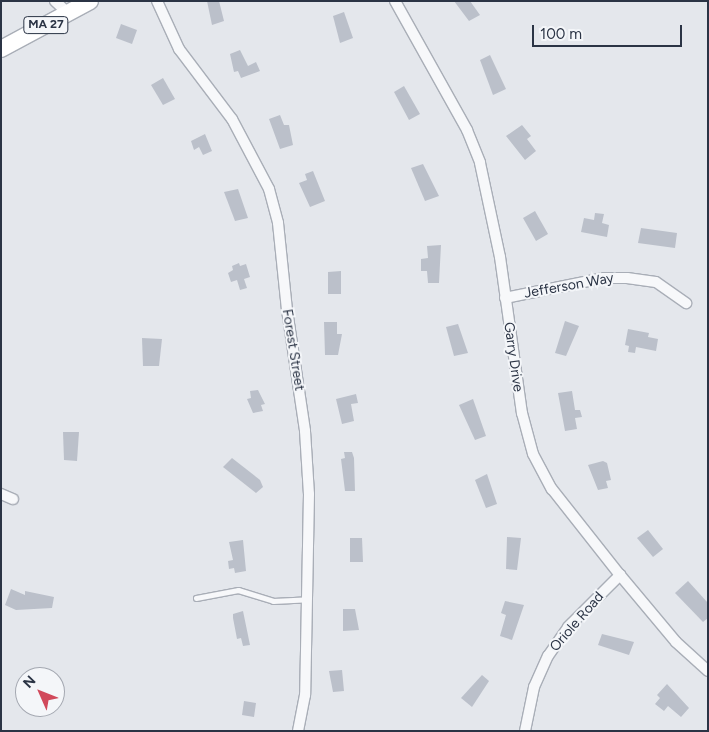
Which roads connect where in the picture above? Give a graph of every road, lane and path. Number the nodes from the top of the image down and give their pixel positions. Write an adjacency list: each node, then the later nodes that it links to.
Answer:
1 (55, 1): 5 (street)
2 (90, 1): 5 (main road, MA 27)
3 (157, 1): 13 (street, Forest Street)
4 (395, 1): 7 (street, Garry Drive)
5 (68, 13): 6 (main road, MA 27)
6 (1, 49)
7 (505, 298): 8 (street, Jefferson Way); 11 (street, Garry Drive)
8 (686, 302)
9 (1, 494): 10 (street)
10 (13, 499)
11 (620, 575): 14 (street, Garry Drive); 16 (street, Oriole Road)
12 (196, 598): 13 (lane)
13 (308, 599): 15 (street, Forest Street)
14 (708, 671)
15 (298, 731)
16 (525, 731)

